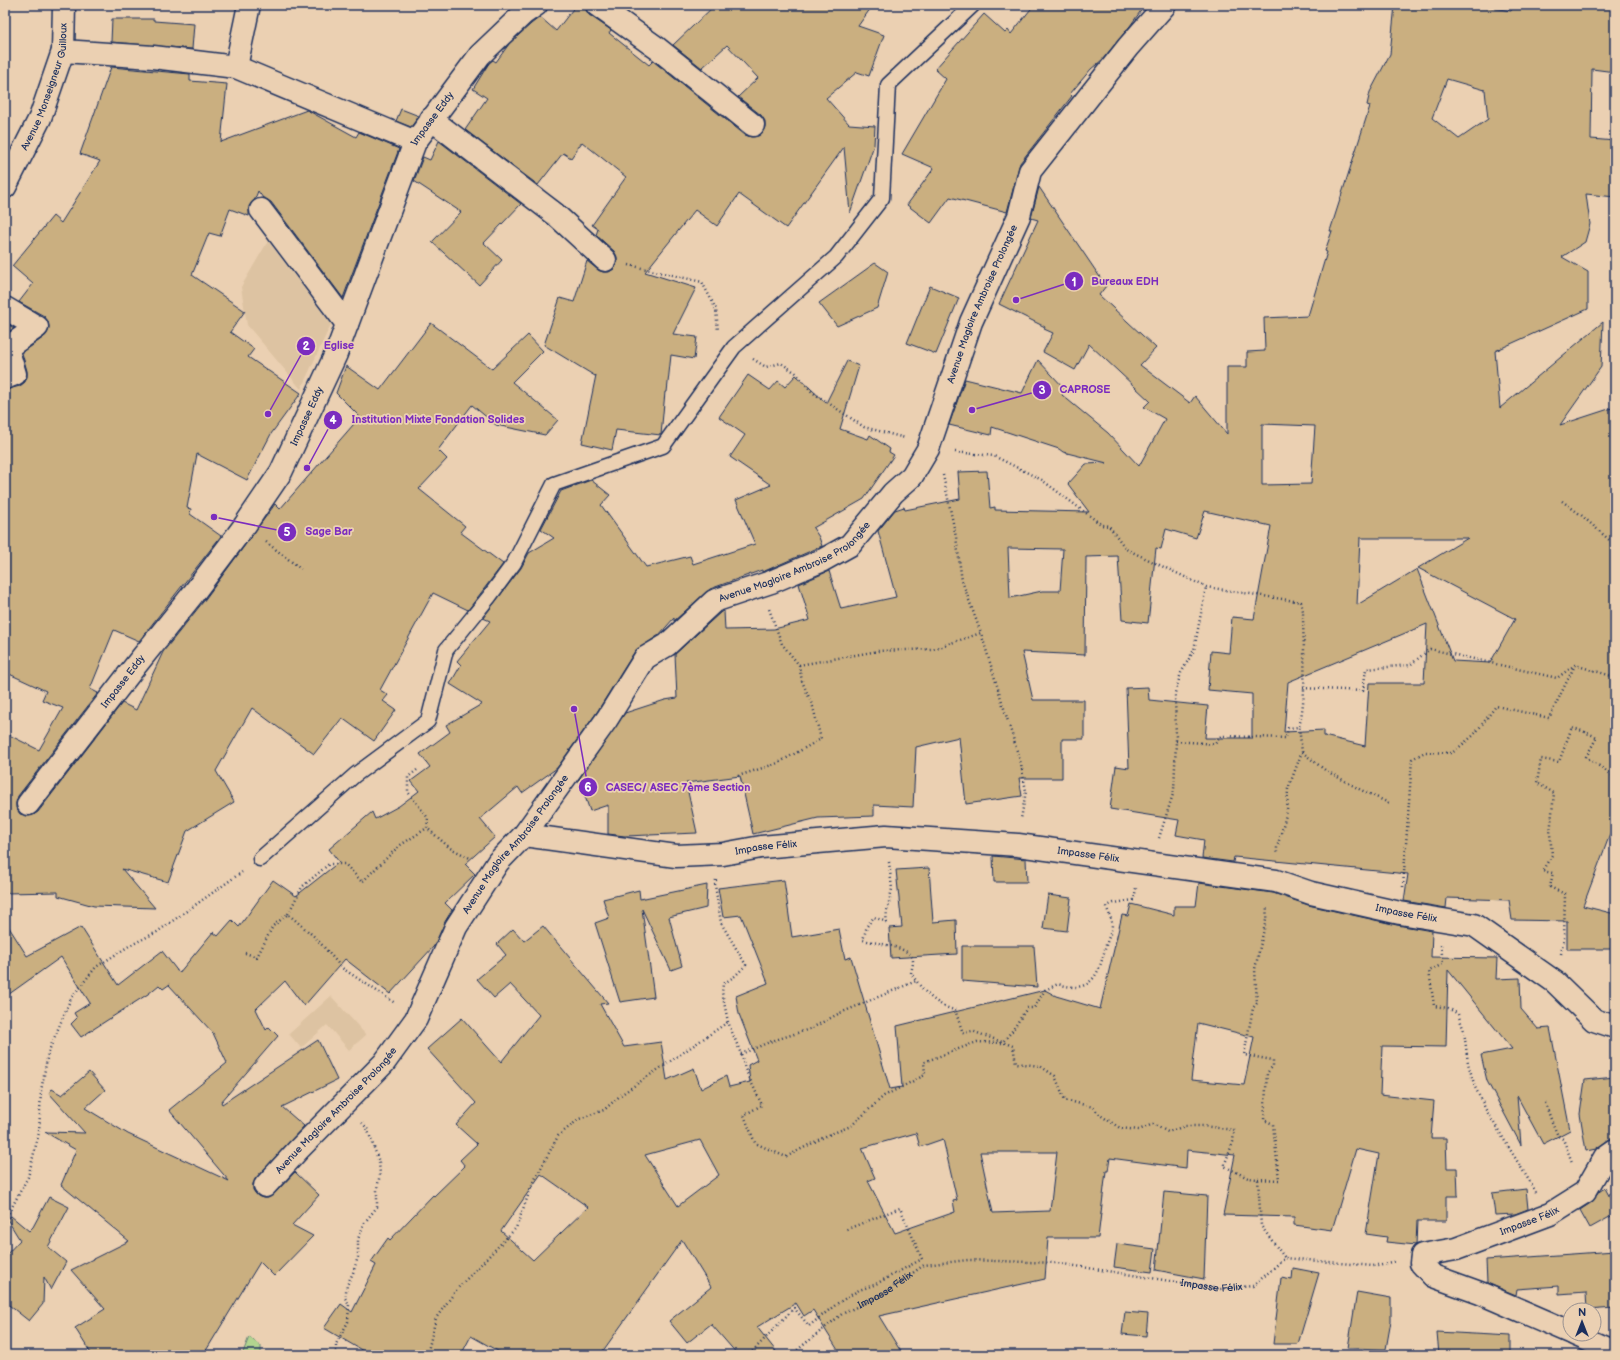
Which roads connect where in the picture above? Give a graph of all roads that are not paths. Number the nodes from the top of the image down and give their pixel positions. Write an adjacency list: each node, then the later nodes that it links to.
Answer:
1 (64, 5): 7 (street, Avenue Monseigneur Guilloux)
2 (249, 5): 8 (street)
3 (536, 5): 9 (street, Impasse Eddy)
4 (597, 5): 10 (street)
5 (973, 5): 20 (lane)
6 (1165, 5): 19 (street, Avenue Magloire Ambroise Prolongée)
7 (63, 51): 8 (street); 12 (street, Avenue Monseigneur Guilloux)
8 (236, 67): 11 (street)
9 (431, 119): 11 (street, Impasse Eddy); 14 (street)
10 (753, 125)
11 (415, 142): 16 (street, Impasse Eddy)
12 (5, 187)
13 (261, 210): 16 (street)
14 (606, 260)
15 (5, 308): 17 (street)
16 (347, 324): 18 (street, Impasse Eddy)
17 (5, 378)
18 (28, 804)
19 (524, 835): 21 (street, Impasse Félix); 23 (street, Avenue Magloire Ambroise Prolongée)
20 (260, 858)
21 (1615, 1027)
22 (1615, 1150): 24 (street, Impasse Félix)
23 (266, 1186)
24 (1562, 1329)
25 (1592, 1342): 26 (street)
26 (1615, 1352)

